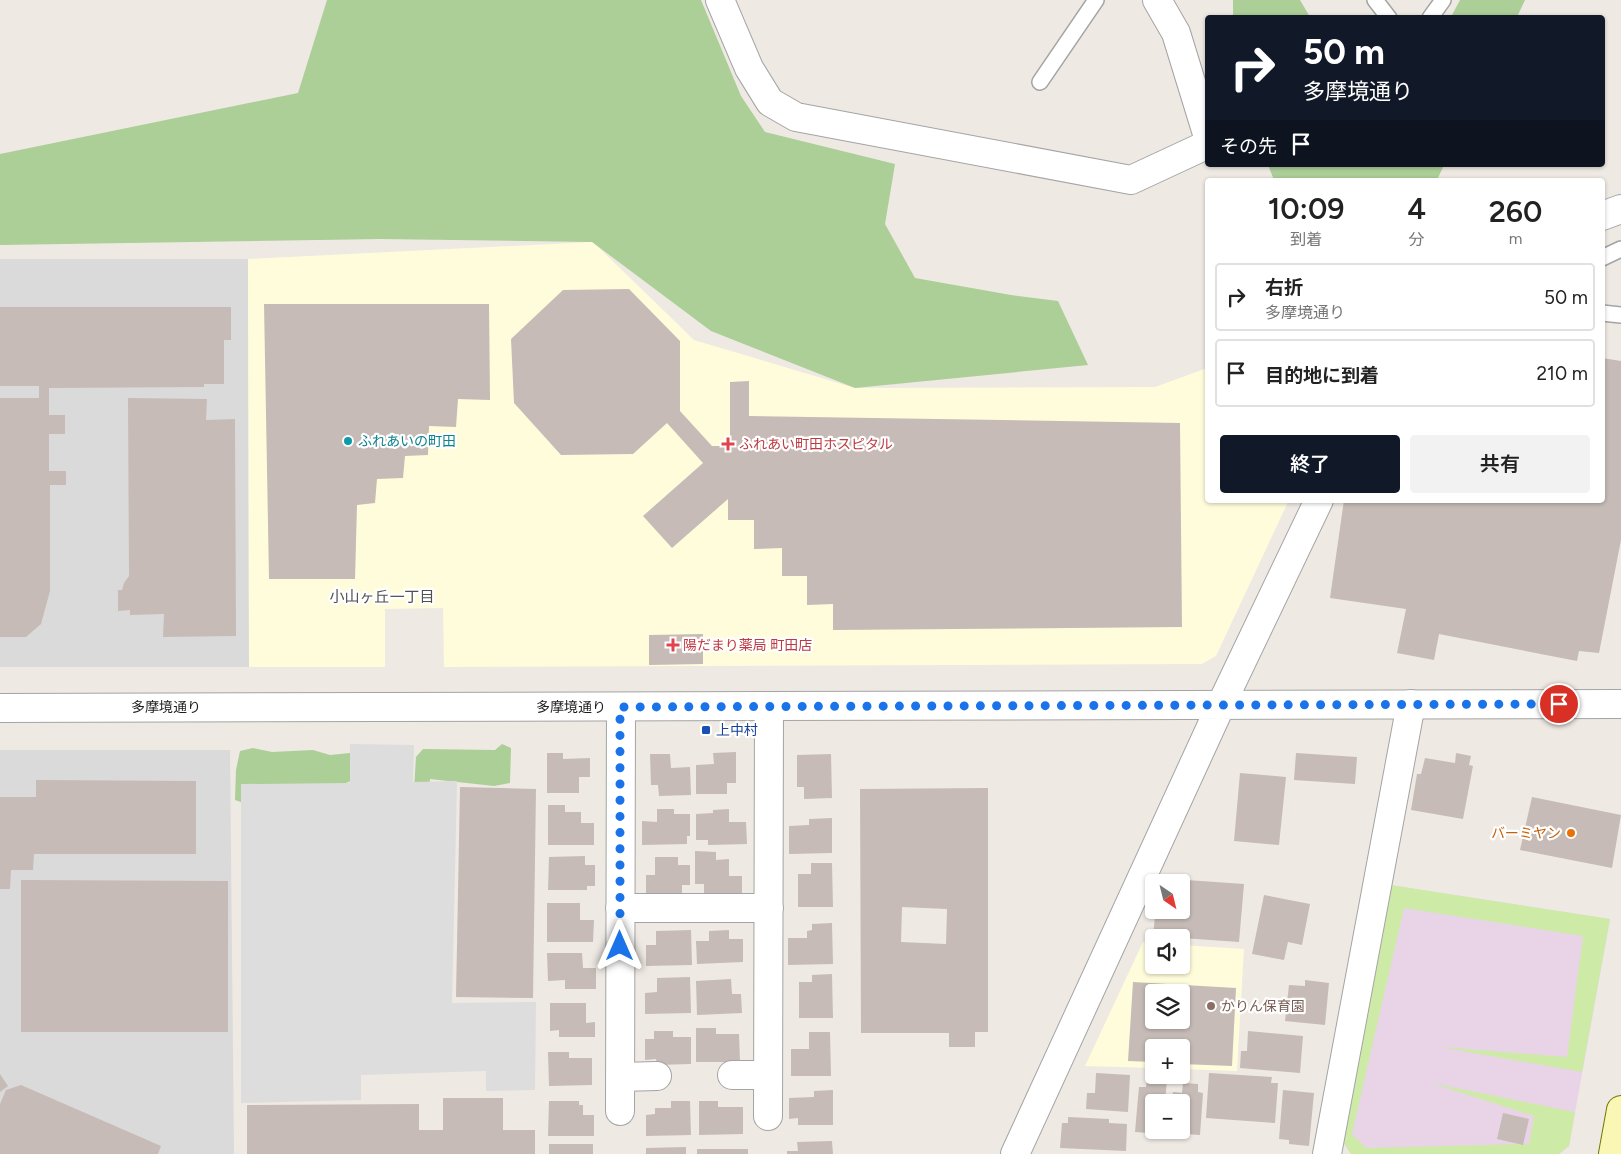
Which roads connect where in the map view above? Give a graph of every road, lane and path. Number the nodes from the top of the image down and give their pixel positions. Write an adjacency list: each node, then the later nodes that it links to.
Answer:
1 (720, 0): 10 (street)
2 (1096, 0): 8 (lane)
3 (1157, 0): 9 (street)
4 (1376, 0): 6 (lane)
5 (1443, 0): 7 (lane)
6 (1387, 15)
7 (1432, 15)
8 (1040, 82)
9 (1205, 127)
10 (1205, 142)
11 (1621, 210): 12 (street)
12 (1605, 215)
13 (1621, 249): 14 (lane)
14 (1605, 257)
15 (1605, 313): 16 (lane)
16 (1621, 315)
17 (1318, 503): 20 (street)
18 (1411, 704): 19 (street, 多摩境通り); 20 (street, 多摩境通り); 34 (street)
19 (1621, 704)
20 (1221, 705): 21 (street, 多摩境通り); 33 (street)
21 (769, 706): 22 (street, 多摩境通り); 25 (street)
22 (620, 707): 23 (street, 多摩境通り); 24 (street)
23 (0, 708)
24 (620, 908): 25 (street); 29 (street)
25 (769, 908): 27 (street)
26 (732, 1075): 27 (street)
27 (768, 1075): 32 (street)
28 (657, 1076): 29 (street)
29 (620, 1077): 31 (street)
30 (1621, 1110): 35 (main road)
31 (620, 1111)
32 (768, 1116)
33 (1015, 1154)
34 (1326, 1154)
35 (1612, 1154)

